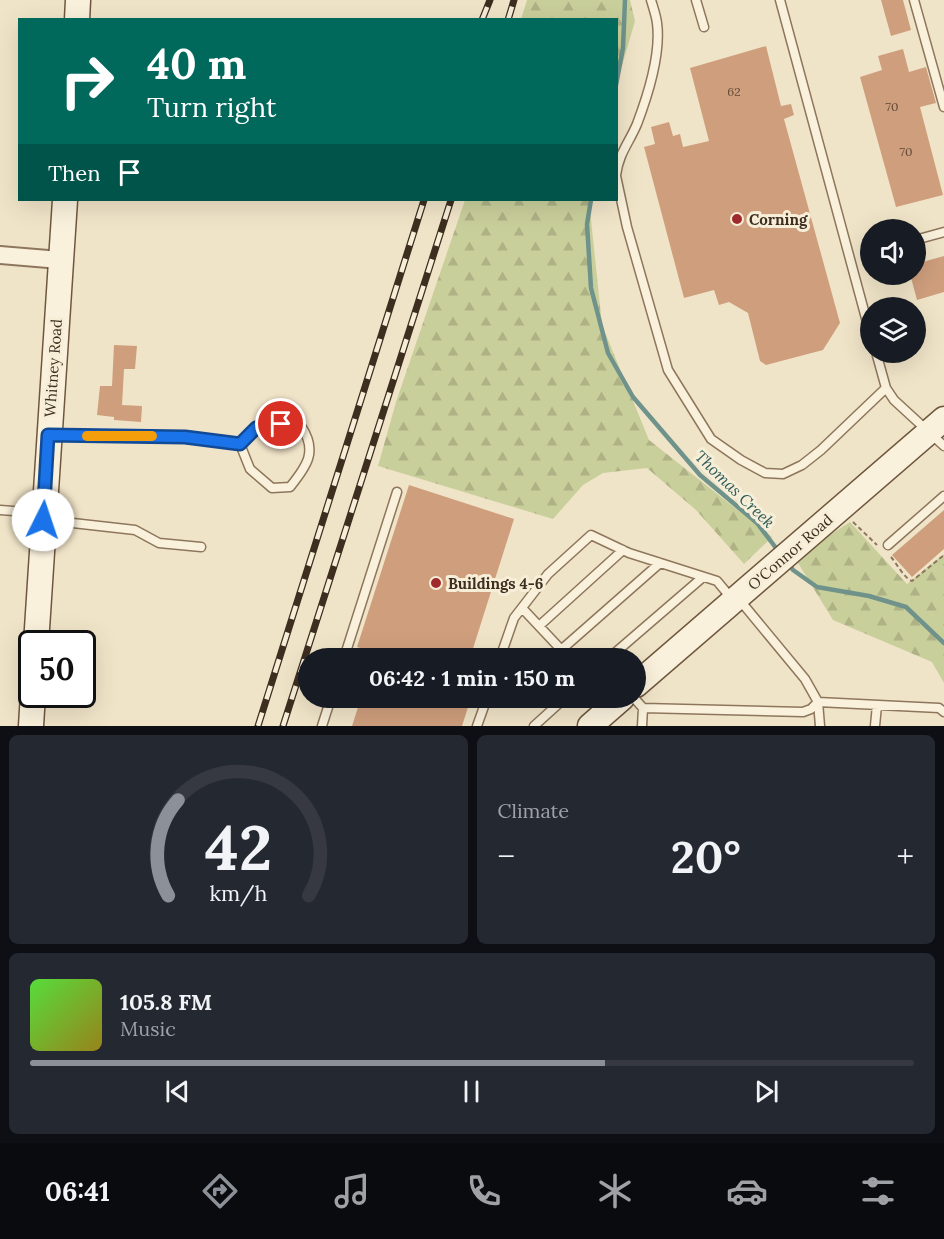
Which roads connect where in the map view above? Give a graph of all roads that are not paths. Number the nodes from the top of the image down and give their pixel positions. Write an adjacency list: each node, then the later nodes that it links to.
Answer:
1 (78, 0): 6 (main road)
2 (651, 0): 9 (lane)
3 (696, 0): 7 (lane)
4 (780, 0): 16 (lane)
5 (914, 0): 8 (lane)
6 (77, 18)
7 (704, 27)
8 (944, 107)
9 (618, 159)
10 (618, 185): 18 (lane)
11 (65, 201): 15 (main road, Whitney Road)
12 (944, 232): 13 (lane)
13 (926, 237)
14 (0, 255): 15 (street)
15 (60, 260): 20 (main road, Whitney Road)
16 (860, 297)
17 (879, 363): 18 (lane)
18 (886, 388): 19 (lane)
19 (938, 433): 31 (main road, O'Connor Road)
20 (48, 435): 21 (lane); 25 (main road, Whitney Road)
21 (240, 444): 21 (lane)
22 (397, 492): 35 (lane)
23 (944, 496): 27 (lane)
24 (0, 510): 25 (lane)
25 (43, 516): 26 (lane); 34 (main road, Whitney Road)
26 (201, 547)
27 (884, 548)
28 (623, 550): 29 (lane); 32 (lane); 33 (lane)
29 (660, 563): 30 (lane); 38 (lane)
30 (704, 577): 31 (lane); 39 (lane)
31 (735, 599): 40 (main road, O'Connor Road); 42 (lane)
32 (522, 608): 33 (lane); 36 (lane)
33 (539, 626): 37 (lane)
34 (37, 630)
35 (347, 648)
36 (504, 648)
37 (559, 648)
38 (563, 648)
39 (621, 648)
40 (646, 685)
41 (646, 698): 42 (lane)
42 (818, 702): 43 (lane); 57 (lane)
43 (877, 705): 50 (lane); 58 (lane)
44 (32, 708): 51 (main road)
45 (328, 708): 52 (lane)
46 (483, 708): 53 (lane)
47 (554, 708): 54 (lane)
48 (617, 708): 55 (main road, O'Connor Road)
49 (637, 708): 56 (lane)
50 (944, 712)
51 (31, 726)
52 (322, 726)
53 (477, 726)
54 (534, 726)
55 (590, 726)
56 (642, 726)
57 (820, 726)
58 (875, 726)

